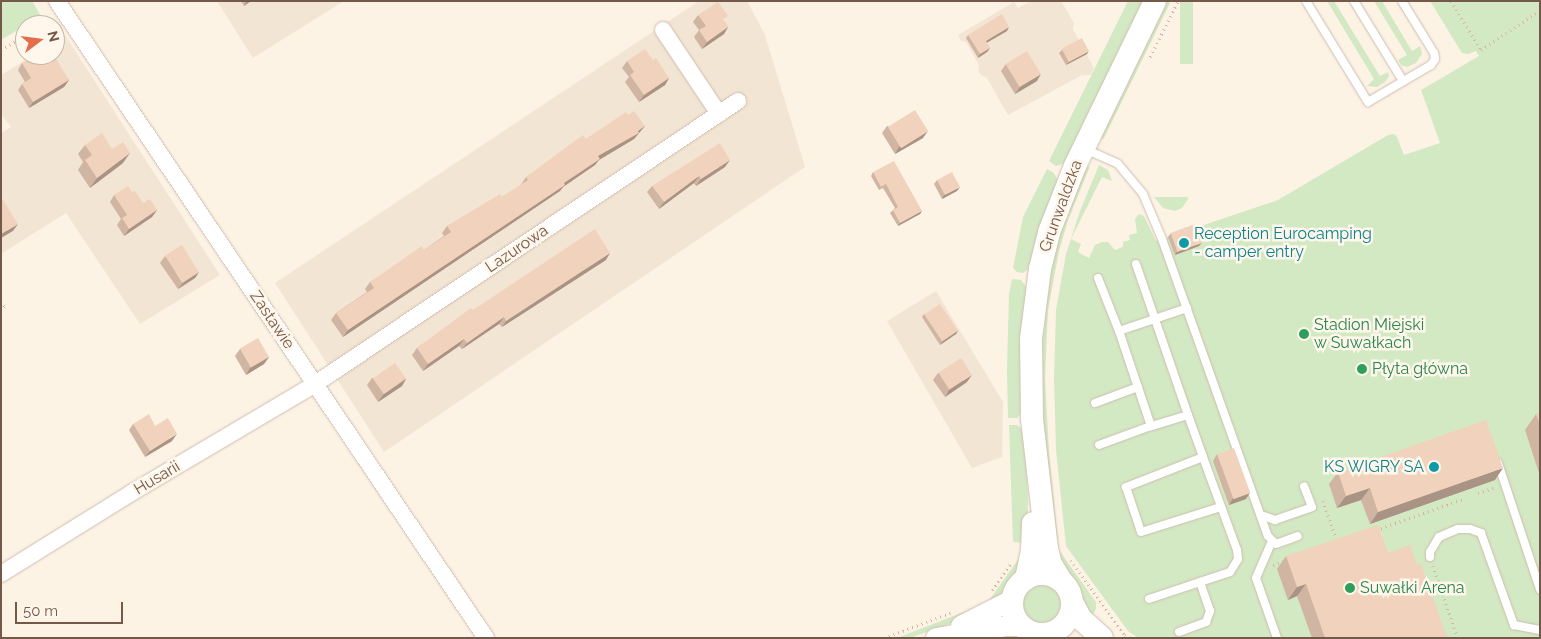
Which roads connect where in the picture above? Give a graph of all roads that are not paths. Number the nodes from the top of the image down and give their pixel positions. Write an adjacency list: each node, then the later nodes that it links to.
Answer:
1 (57, 1): 16 (street, Zastawie)
2 (1155, 1): 10 (main road, Grunwaldzka)
3 (1306, 1): 7 (lane)
4 (1354, 1): 7 (lane)
5 (1402, 1): 7 (lane)
6 (663, 30): 9 (street)
7 (1403, 81)
8 (738, 101): 9 (street, Lazurowa)
9 (719, 114): 16 (street, Lazurowa)
10 (1083, 148): 13 (lane); 23 (main road, Grunwaldzka)
11 (1136, 264): 14 (lane)
12 (1098, 278): 15 (lane)
13 (1187, 308): 14 (lane); 27 (lane)
14 (1155, 319): 15 (lane); 19 (lane)
15 (1119, 331): 17 (lane)
16 (315, 384): 31 (street, Husarii); 43 (street, Zastawie)
17 (1138, 387): 18 (lane); 20 (lane)
18 (1096, 403)
19 (1188, 415): 20 (lane); 24 (lane)
20 (1151, 426): 21 (lane)
21 (1099, 445)
22 (1494, 450): 35 (lane)
23 (1035, 457): 32 (main road, Grunwaldzka); 33 (main road, Grunwaldzka)
24 (1203, 457): 26 (lane); 26 (lane)
25 (1304, 486): 27 (lane)
26 (1221, 507): 34 (lane)
27 (1261, 515): 29 (lane)
28 (1298, 536): 29 (lane)
29 (1272, 541): 46 (lane)
30 (1430, 557): 40 (lane)
31 (1, 574)
32 (1026, 579): 33 (main road); 37 (main road)
33 (1060, 579): 38 (main road)
34 (1200, 582): 36 (lane); 41 (lane)
35 (1540, 589)
36 (1148, 599)
37 (1012, 600): 39 (main road); 44 (street)
38 (1073, 604): 42 (main road); 45 (main road)
39 (1021, 626): 42 (main road); 44 (street)
40 (1540, 630)
41 (1179, 632)
42 (1066, 635)
43 (486, 638)
44 (936, 638)
45 (1102, 638)
46 (1276, 638)

